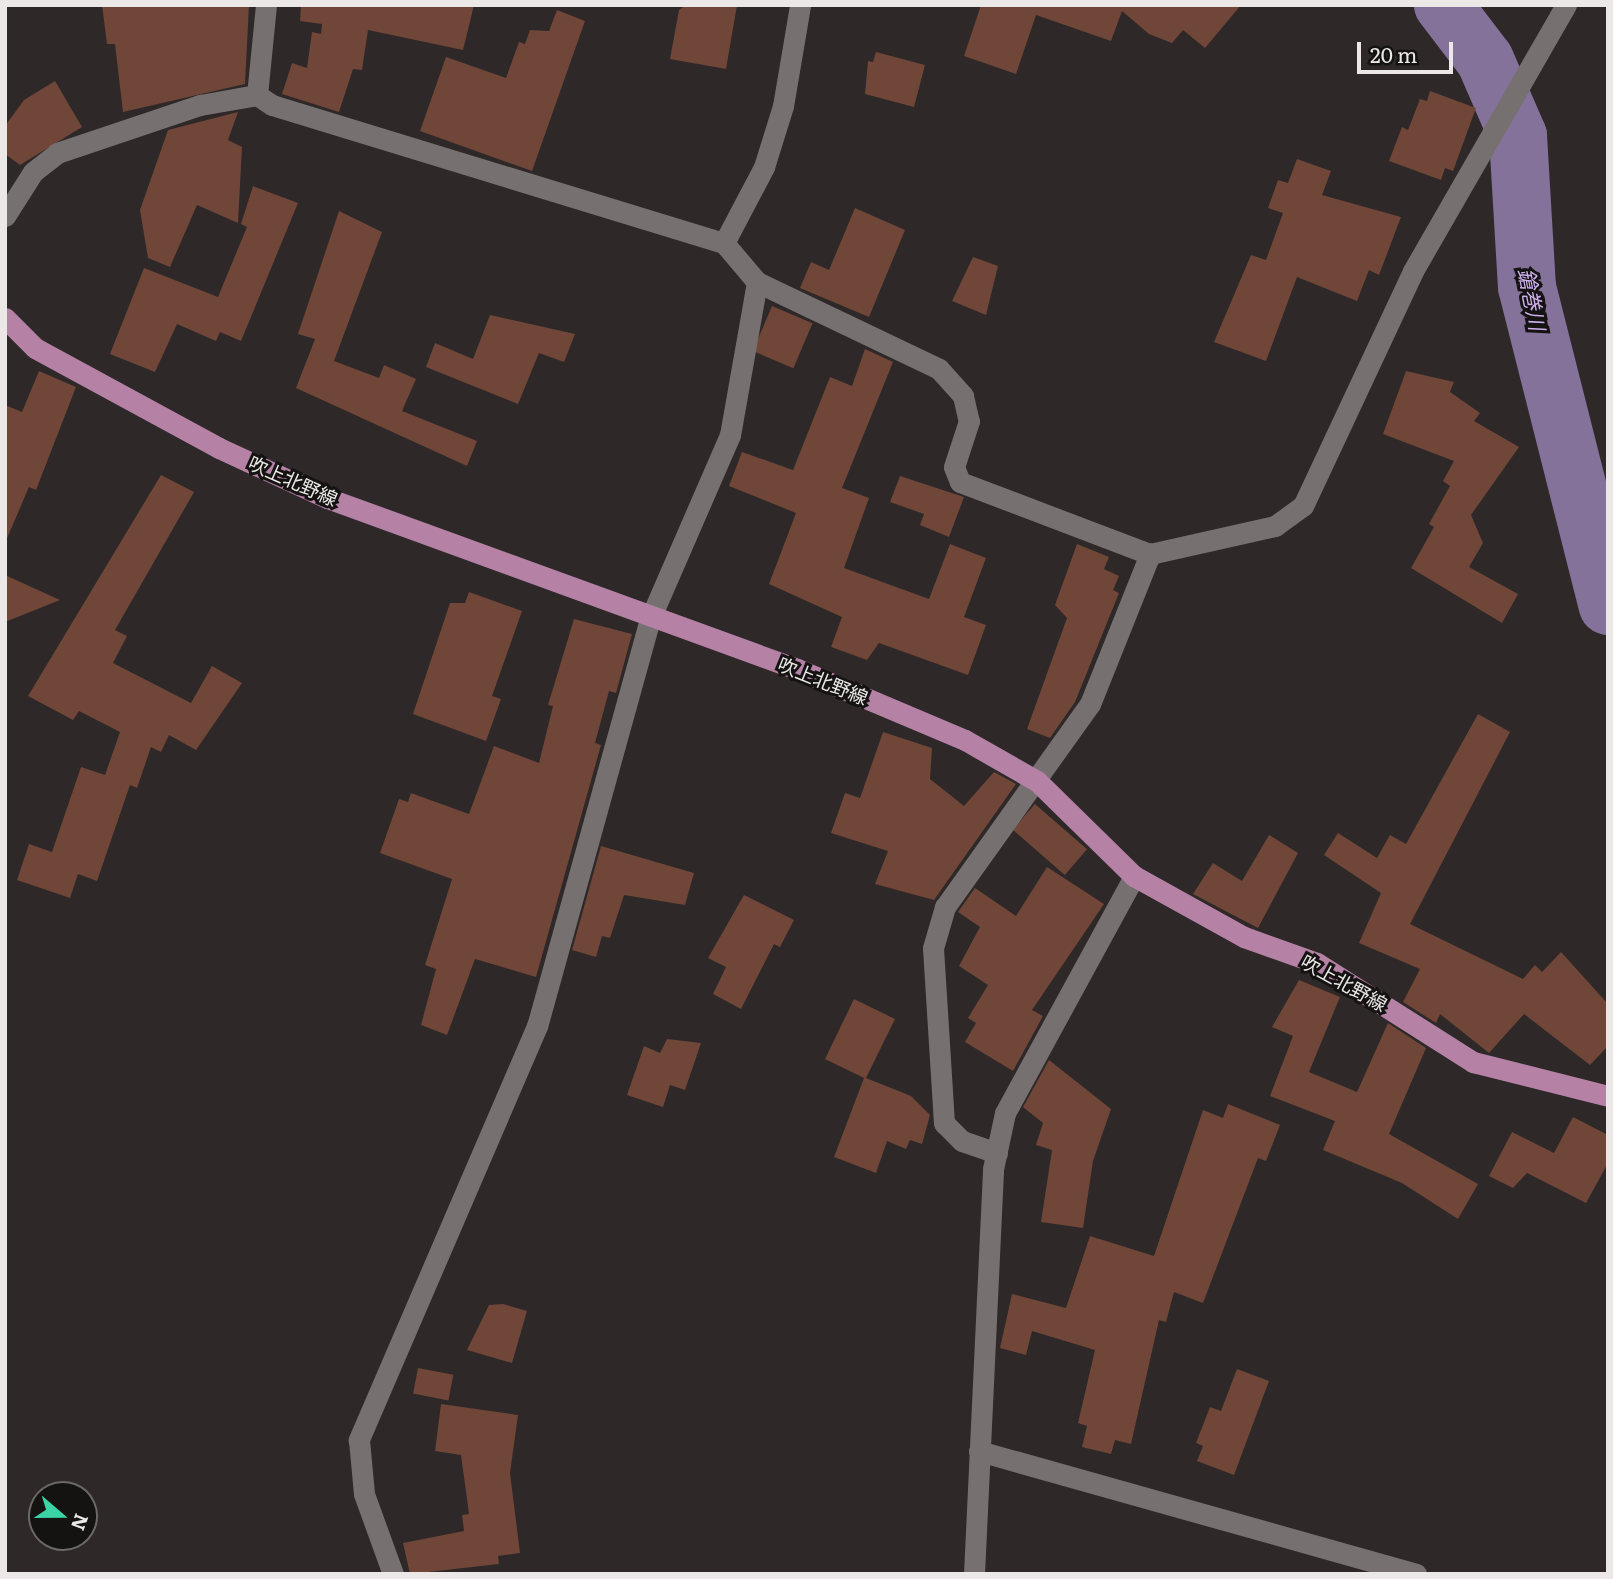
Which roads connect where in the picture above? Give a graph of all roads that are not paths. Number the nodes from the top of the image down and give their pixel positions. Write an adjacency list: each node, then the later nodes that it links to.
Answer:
1 (266, 5): 4 (street)
2 (800, 5): 6 (street)
3 (1566, 5): 9 (street)
4 (257, 95): 5 (street); 6 (street)
5 (5, 216)
6 (724, 243): 7 (street)
7 (757, 282): 9 (street); 10 (street)
8 (5, 318): 10 (main road, 吹上北野線)
9 (1150, 554): 11 (street)
10 (650, 619): 11 (main road, 吹上北野線); 16 (street)
11 (1037, 781): 12 (main road, 吹上北野線); 14 (street)
12 (1134, 876): 13 (main road, 吹上北野線); 14 (street)
13 (1608, 1096)
14 (997, 1153): 15 (street)
15 (979, 1451): 17 (street); 18 (street)
16 (393, 1574)
17 (974, 1574)
18 (1416, 1574)

